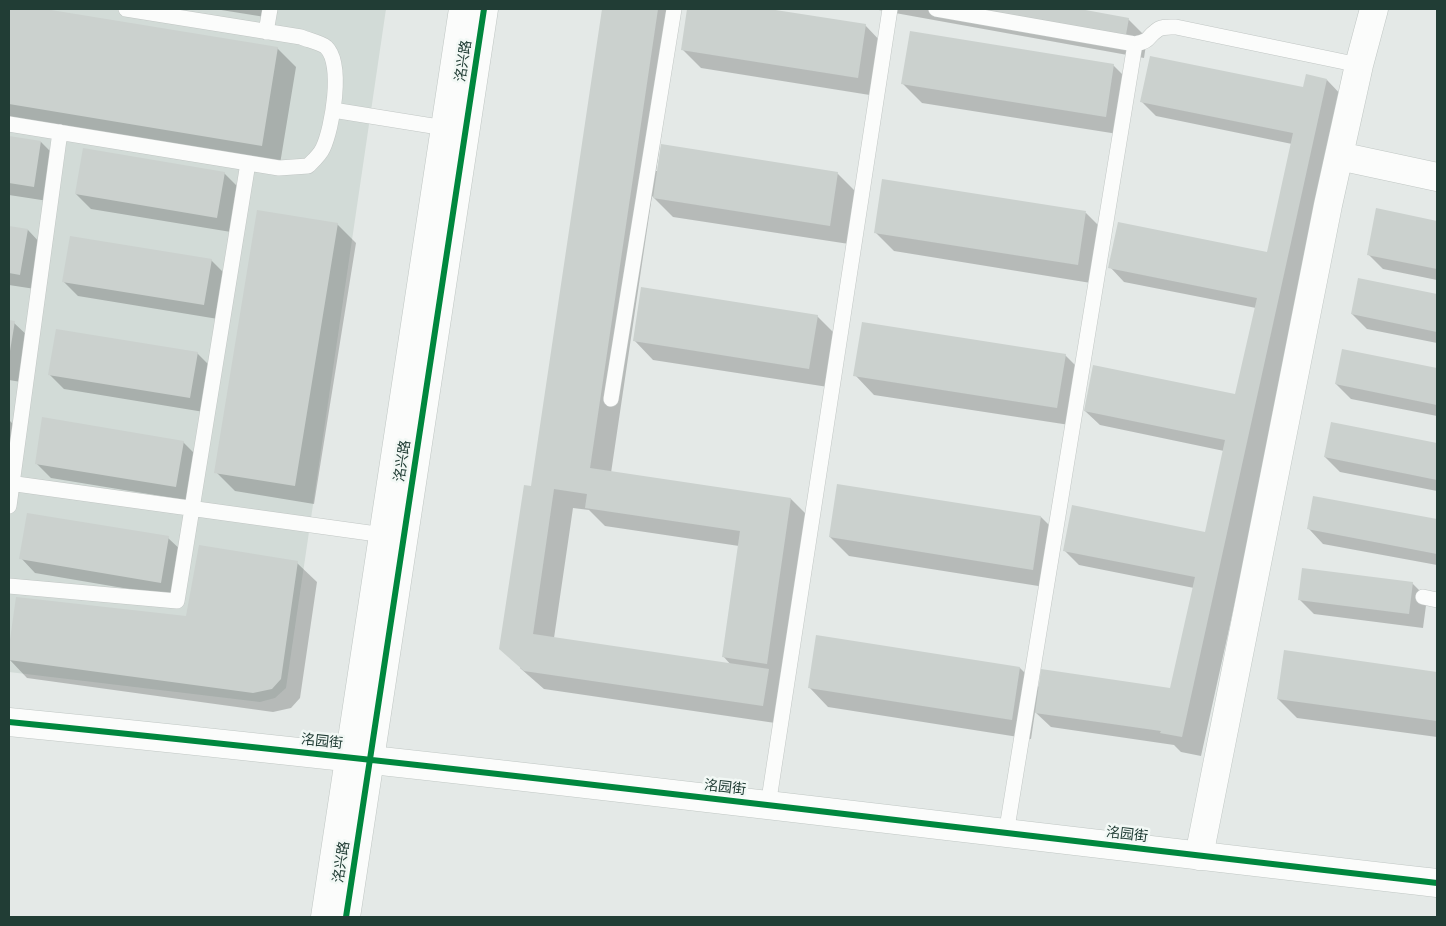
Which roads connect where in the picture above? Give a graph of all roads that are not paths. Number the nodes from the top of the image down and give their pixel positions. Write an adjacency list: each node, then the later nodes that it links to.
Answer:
1 (126, 9): 9 (lane)
2 (270, 9): 9 (lane)
3 (463, 9): 14 (street, 洺兴路)
4 (484, 9): 26 (street, 洺兴路)
5 (674, 9): 19 (lane)
6 (890, 9): 27 (lane)
7 (936, 9): 10 (lane)
8 (1374, 9): 11 (street)
9 (266, 32): 12 (lane)
10 (1136, 44): 11 (lane); 28 (lane)
11 (1359, 65): 16 (street)
12 (333, 110): 14 (lane); 17 (lane)
13 (9, 124): 15 (lane)
14 (445, 128): 23 (street, 洺兴路)
15 (60, 132): 17 (lane); 20 (lane)
16 (1339, 156): 18 (street); 29 (street)
17 (248, 163): 22 (lane)
18 (1437, 178)
19 (611, 399)
20 (10, 483): 21 (lane); 22 (lane)
21 (9, 506)
22 (192, 508): 23 (lane); 24 (lane)
23 (384, 535): 26 (street, 洺兴路)
24 (9, 586)
25 (9, 722): 26 (street, 洺园街)
26 (360, 759): 27 (street, 洺园街); 31 (street, 洺兴路); 32 (street, 洺兴路)
27 (768, 806): 28 (street, 洺园街)
28 (1006, 834): 29 (street, 洺园街)
29 (1199, 856): 30 (street, 洺园街)
30 (1437, 884)
31 (325, 917)
32 (346, 917)

